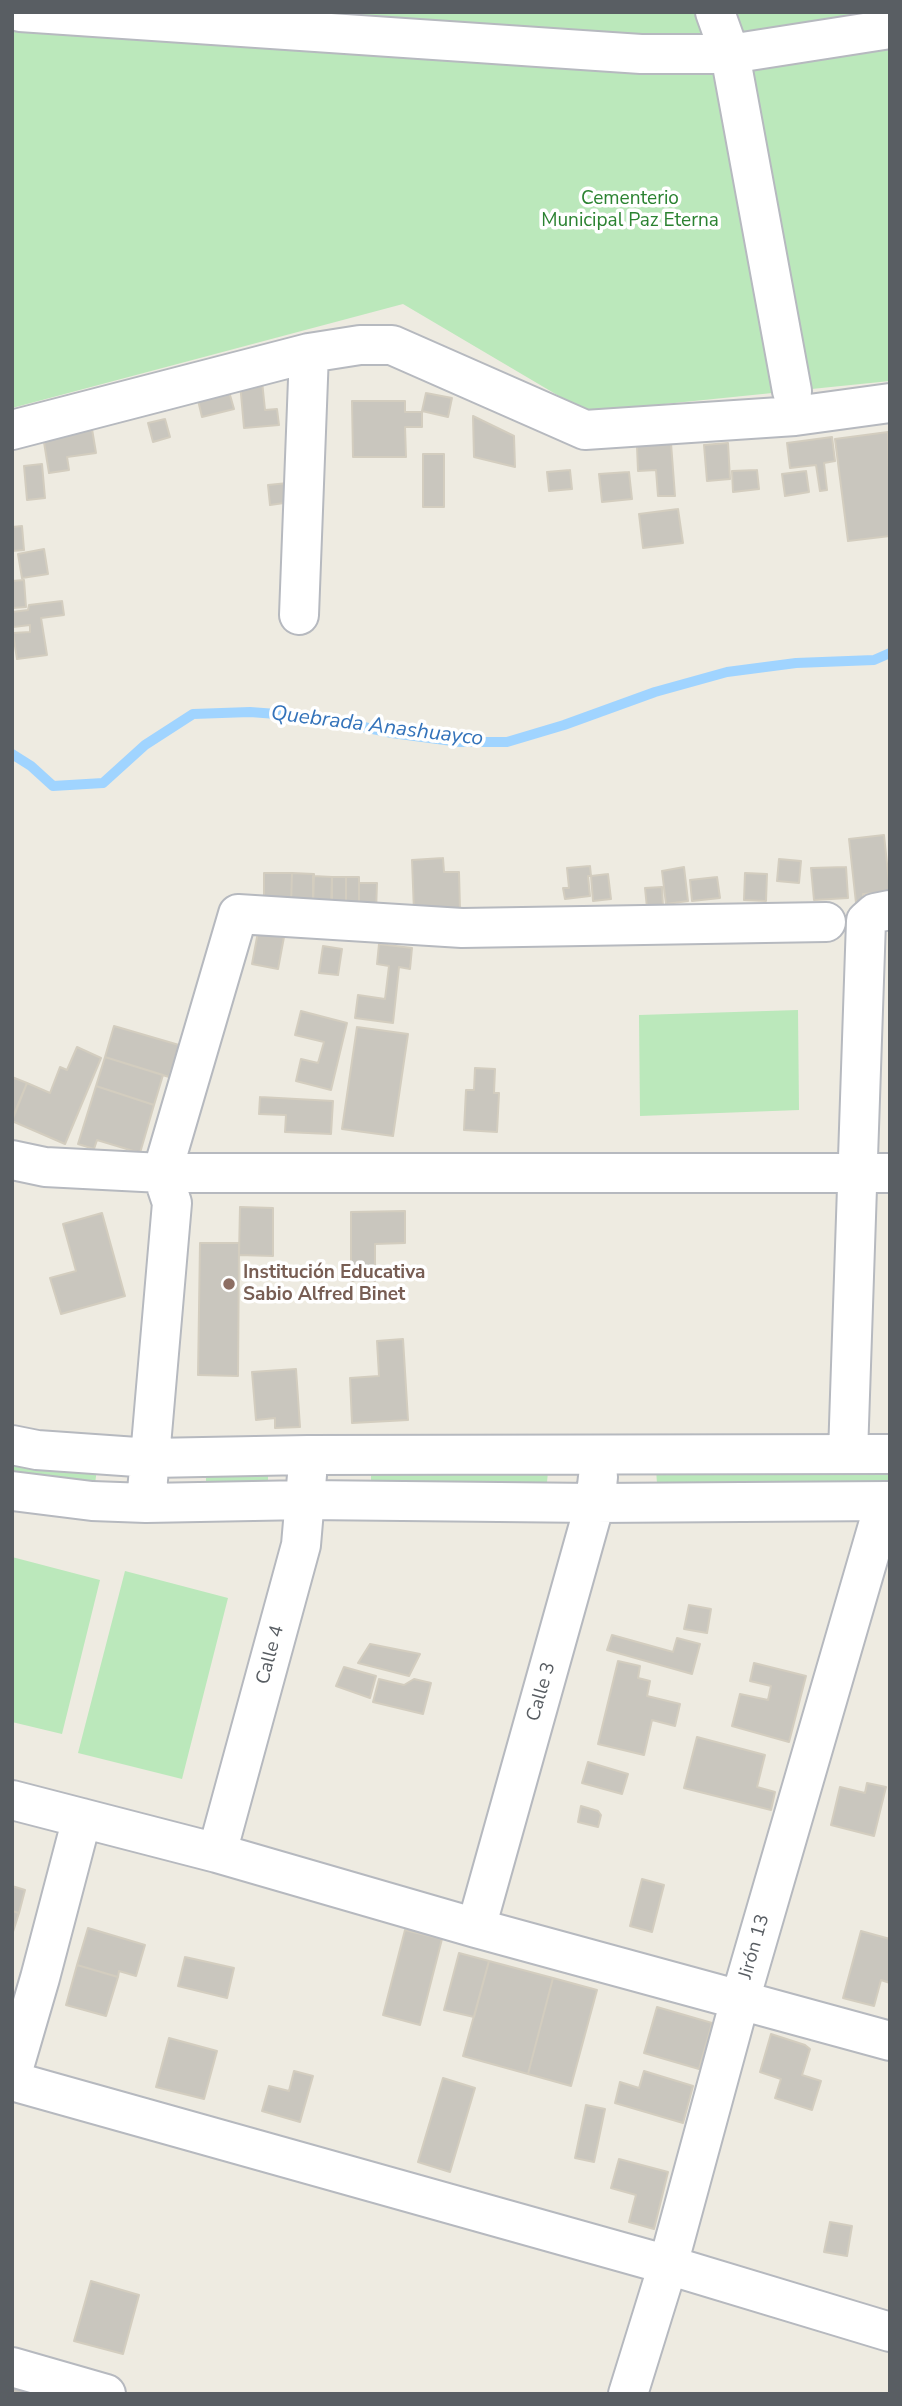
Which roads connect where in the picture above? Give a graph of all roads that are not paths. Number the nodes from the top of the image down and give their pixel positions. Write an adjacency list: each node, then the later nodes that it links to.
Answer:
1 (20, 12): 4 (street)
2 (715, 12): 4 (street)
3 (890, 29): 4 (street)
4 (730, 54): 6 (street)
5 (309, 353): 7 (street); 8 (street); 9 (street)
6 (792, 391)
7 (890, 403)
8 (12, 430)
9 (299, 615)
10 (890, 910): 14 (street)
11 (826, 922): 13 (street)
12 (12, 1160): 13 (street)
13 (162, 1173): 14 (street); 20 (street)
14 (874, 1173): 16 (street)
15 (12, 1445): 20 (street)
16 (848, 1454): 17 (street); 19 (street)
17 (890, 1454)
18 (308, 1455): 19 (street); 20 (street); 22 (street, Calle 4)
19 (600, 1455): 25 (street, Calle 3)
20 (151, 1458): 24 (street)
21 (12, 1491): 24 (street)
22 (307, 1500): 24 (street); 25 (street); 28 (street, Calle 4)
23 (887, 1501): 25 (street); 30 (street, Jirón 13)
24 (146, 1503)
25 (595, 1503): 29 (street, Calle 3)
26 (12, 1800): 27 (street)
27 (82, 1818): 28 (street); 32 (street)
28 (217, 1853): 29 (street)
29 (476, 1928): 30 (street)
30 (740, 2000): 31 (street); 34 (street, Jirón 13)
31 (890, 2041)
32 (12, 2074)
33 (12, 2081): 34 (street)
34 (668, 2265): 35 (street); 38 (street, Jirón 13)
35 (890, 2332)
36 (12, 2367): 37 (street)
37 (106, 2394)
38 (628, 2394)

